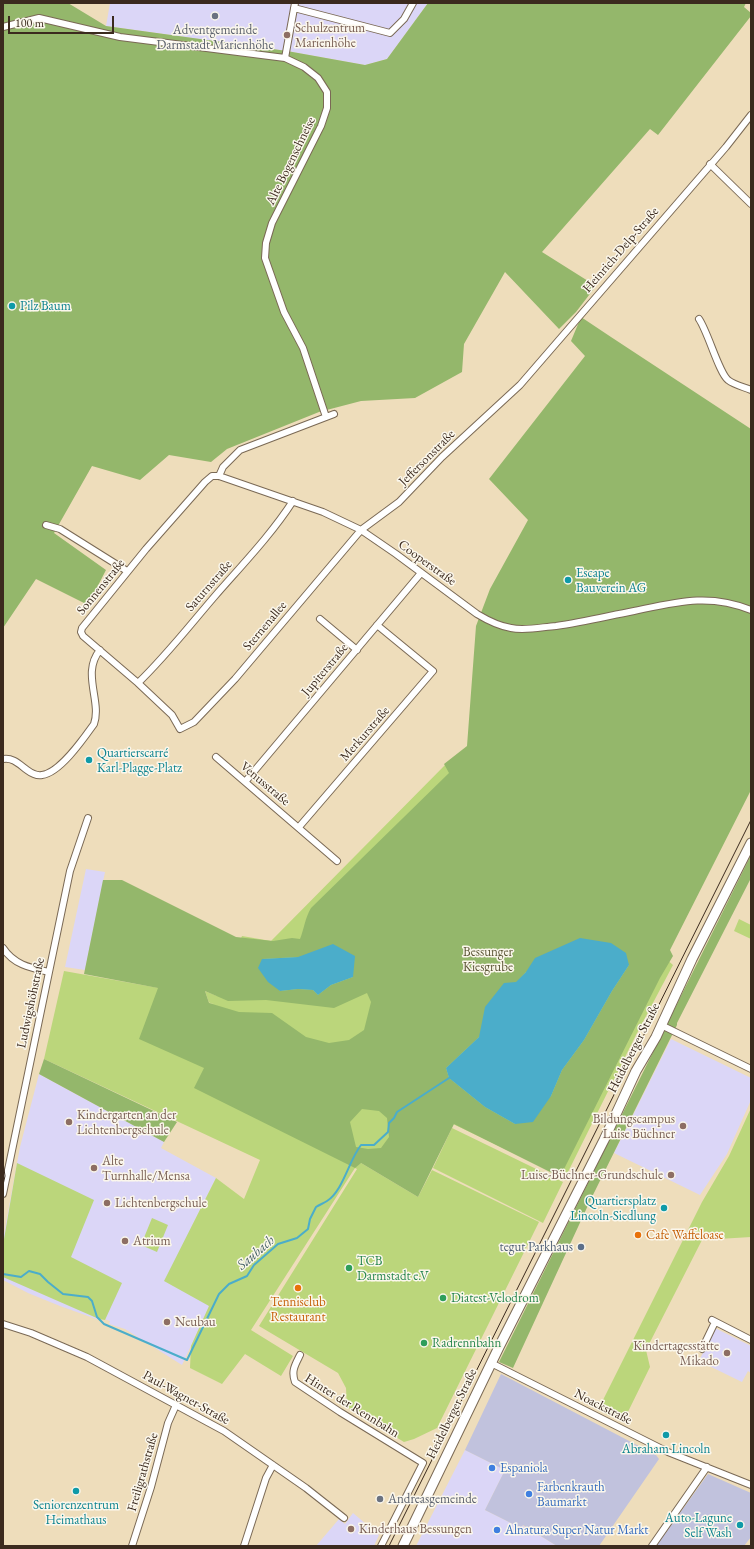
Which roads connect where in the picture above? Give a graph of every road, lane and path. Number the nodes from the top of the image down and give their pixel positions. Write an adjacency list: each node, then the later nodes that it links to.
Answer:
1 (413, 3): 2 (street)
2 (294, 6): 4 (street)
3 (3, 27): 4 (street, Alte Bogenschneise)
4 (285, 58): 12 (street, Alte Bogenschneise)
5 (751, 116): 6 (street, Heinrich-Delp-Straße)
6 (710, 164): 7 (street); 10 (street, Heinrich-Delp-Straße)
7 (751, 204)
8 (699, 318): 9 (street)
9 (751, 390)
10 (506, 398): 16 (street, Jeffersonstraße)
11 (334, 414): 12 (street)
12 (326, 417): 13 (street)
13 (219, 476): 14 (street, Cooperstraße); 17 (street, Sonnenstraße)
14 (293, 501): 16 (street, Cooperstraße); 24 (street, Saturnstraße)
15 (46, 526): 17 (street)
16 (361, 530): 18 (street, Cooperstraße); 25 (street, Sternenallee)
17 (127, 571): 22 (street, Sonnenstraße)
18 (422, 573): 19 (street, Cooperstraße); 21 (street, Jupiterstraße)
19 (751, 610)
20 (320, 619): 23 (street)
21 (378, 625): 23 (street, Jupiterstraße); 30 (street, Merkurstraße)
22 (100, 650): 24 (street, Sonnenstraße); 27 (street)
23 (357, 650): 28 (street, Jupiterstraße)
24 (138, 683): 25 (street, Sonnenstraße)
25 (180, 729)
26 (216, 757): 28 (street, Venusstraße)
27 (3, 759)
28 (245, 782): 30 (street, Venusstraße)
29 (88, 818): 34 (street, Ludwigshöhstraße)
30 (299, 828): 32 (street)
31 (751, 843): 35 (street, Heidelberger Straße)
32 (337, 861)
33 (3, 948): 34 (street)
34 (49, 972): 37 (street, Ludwigshöhstraße)
35 (661, 1025): 36 (street); 42 (street, Heidelberger Straße)
36 (751, 1069)
37 (3, 1194)
38 (3, 1324): 43 (street, Paul-Wagner-Straße)
39 (751, 1340): 40 (street)
40 (702, 1349)
41 (300, 1355): 44 (street, Hinter der Rennbahn)
42 (491, 1363): 46 (street, Noackstraße); 52 (street, Heidelberger Straße)
43 (176, 1405): 45 (street, Paul-Wagner-Straße); 49 (street, Freiligrathstraße)
44 (423, 1463): 51 (street, Heidelberger Straße)
45 (273, 1465): 48 (street, Paul-Wagner-Straße); 50 (street)
46 (707, 1467): 47 (street, Noackstraße); 53 (street)
47 (751, 1484)
48 (344, 1518)
49 (132, 1546)
50 (244, 1546)
51 (381, 1546)
52 (403, 1546)
53 (652, 1546)

